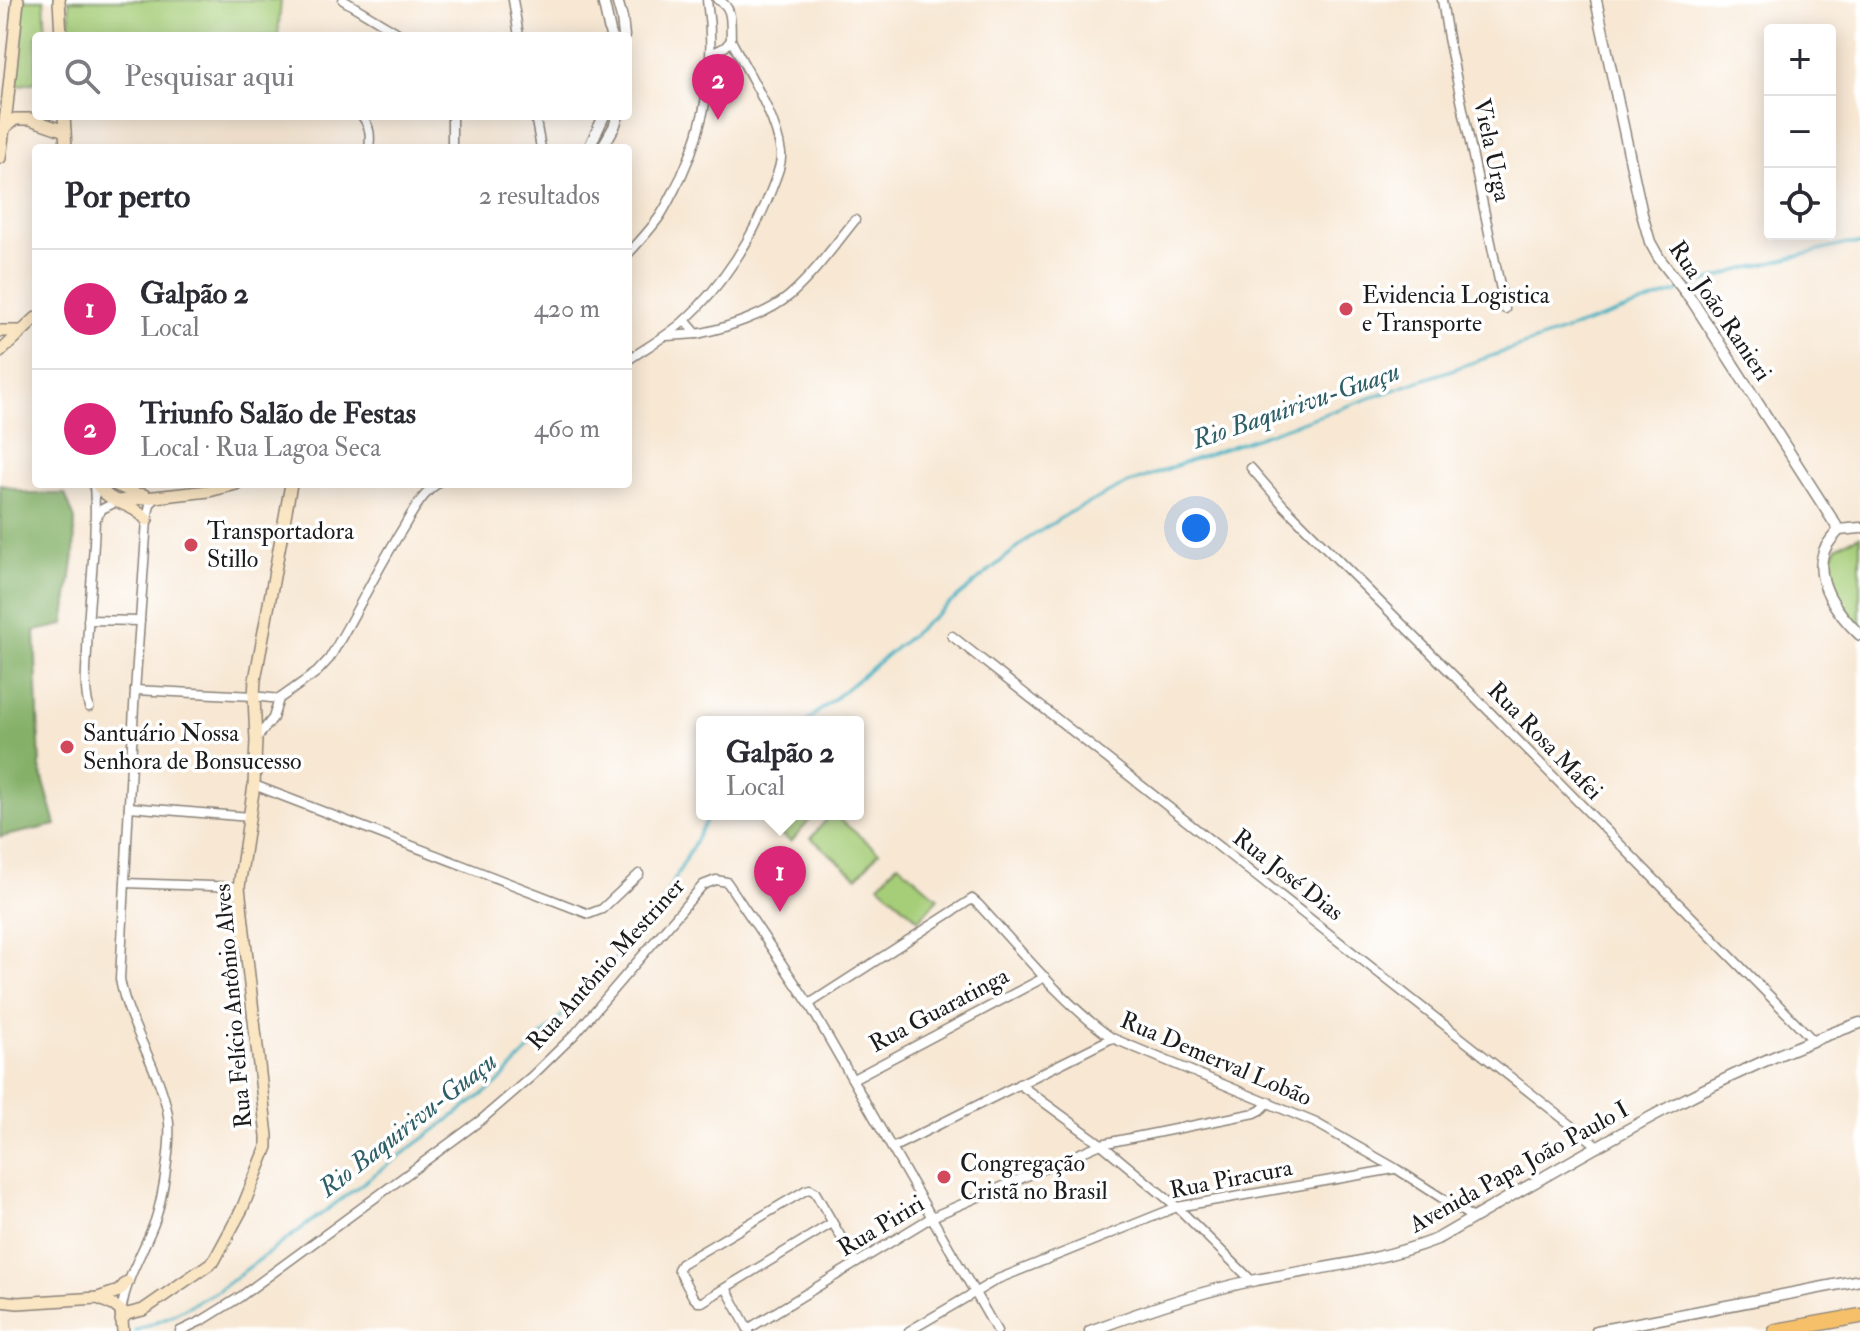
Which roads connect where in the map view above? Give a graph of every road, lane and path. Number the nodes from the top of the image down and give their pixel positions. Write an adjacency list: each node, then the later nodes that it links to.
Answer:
1 (18, 0): 27 (main road)
2 (59, 0): 12 (main road)
3 (343, 0): 13 (street)
4 (513, 0): 14 (street)
5 (603, 0): 15 (street)
6 (617, 0): 16 (street)
7 (707, 0): 18 (street)
8 (718, 0): 11 (street)
9 (1442, 0): 38 (street, Viela Urga)
10 (1596, 0): 59 (street, Rua João Ranieri)
11 (729, 4): 17 (street)
12 (61, 32)
13 (396, 32)
14 (518, 32)
15 (610, 32)
16 (624, 32)
17 (731, 40): 18 (street); 39 (street)
18 (711, 54): 37 (street)
19 (32, 119): 27 (main road)
20 (35, 120): 28 (main road)
21 (64, 120): 28 (main road)
22 (365, 120): 30 (street)
23 (452, 120): 31 (street)
24 (536, 120): 32 (street)
25 (602, 120): 33 (street)
26 (617, 120): 34 (street)
27 (4, 128): 35 (main road)
28 (65, 131): 29 (main road)
29 (66, 144)
30 (370, 144)
31 (452, 144)
32 (540, 144)
33 (591, 144)
34 (604, 144)
35 (0, 158)
36 (855, 220): 43 (street)
37 (632, 249)
38 (1505, 309)
39 (685, 320): 43 (street); 44 (street)
40 (32, 321): 42 (main road)
41 (0, 331): 42 (main road)
42 (21, 331): 45 (main road)
43 (697, 334): 44 (street)
44 (666, 336): 46 (street)
45 (0, 352)
46 (632, 357)
47 (1251, 468): 79 (street, Rua Rosa Mafei)
48 (96, 488): 56 (street)
49 (99, 488): 55 (main road)
50 (123, 488): 54 (main road)
51 (221, 488): 54 (main road)
52 (290, 488): 65 (main road, Rua Felício Antônio Alves)
53 (430, 488): 66 (street)
54 (157, 498): 55 (main road); 57 (street)
55 (118, 501): 56 (street); 57 (main road)
56 (97, 518): 60 (street)
57 (147, 520): 61 (street)
58 (1860, 528): 59 (street)
59 (1839, 530): 62 (street)
60 (88, 620): 61 (street); 67 (street)
61 (140, 621): 64 (street)
62 (1860, 635)
63 (952, 636): 84 (street, Rua José Dias)
64 (135, 690): 65 (street); 70 (street)
65 (254, 696): 66 (street); 68 (main road, Rua Felício Antônio Alves)
66 (279, 699): 68 (street)
67 (89, 707)
68 (256, 739): 69 (main road, Rua Felício Antônio Alves)
69 (254, 785): 71 (main road, Rua Felício Antônio Alves); 72 (street)
70 (129, 807): 71 (street); 73 (street)
71 (250, 817): 74 (main road, Rua Felício Antônio Alves)
72 (639, 874)
73 (125, 883): 74 (street); 94 (street)
74 (239, 887): 100 (main road, Rua Felício Antônio Alves)
75 (1045, 977): 76 (street, Rua Demerval Lobão); 78 (street, Rua Demerval Lobão); 80 (street, Rua Guaratinga)
76 (809, 1004): 80 (street); 102 (street, Rua Antônio Mestriner)
77 (1860, 1023): 79 (street, Avenida Papa João Paulo I)
78 (1112, 1038): 81 (street); 82 (street, Rua Demerval Lobão)
79 (1812, 1039): 84 (street, Avenida Papa João Paulo I)
80 (853, 1079): 85 (street)
81 (1019, 1084): 83 (street); 85 (street)
82 (1269, 1102): 83 (street, Rua Piriri); 86 (street, Rua Demerval Lobão)
83 (1101, 1144): 87 (street); 88 (street, Rua Piriri)
84 (1599, 1147): 89 (street, Avenida Papa João Paulo I)
85 (892, 1148): 88 (street)
86 (1395, 1168): 87 (street, Rua Piracura); 89 (street, Rua Demerval Lobão)
87 (1177, 1207): 93 (street); 96 (street, Rua Piracura)
88 (932, 1217): 91 (street, Rua Piriri); 96 (street)
89 (1473, 1218): 93 (street, Avenida Papa João Paulo I)
90 (832, 1223): 91 (street); 95 (street); 95 (street)
91 (856, 1263): 101 (street, Rua Piriri)
92 (1860, 1280): 106 (street)
93 (1252, 1281): 105 (street, Avenida Papa João Paulo I)
94 (127, 1282): 97 (main road); 100 (street)
95 (726, 1288): 101 (street)
96 (974, 1291): 103 (street, Rua Piracura); 104 (street)
97 (98, 1298): 98 (main road); 100 (main road)
98 (0, 1304)
99 (1860, 1316): 107 (highway)
100 (122, 1321)
101 (749, 1330)
102 (180, 1331)
103 (909, 1331)
104 (997, 1331)
105 (1090, 1331)
106 (1597, 1331)
107 (1776, 1331)

